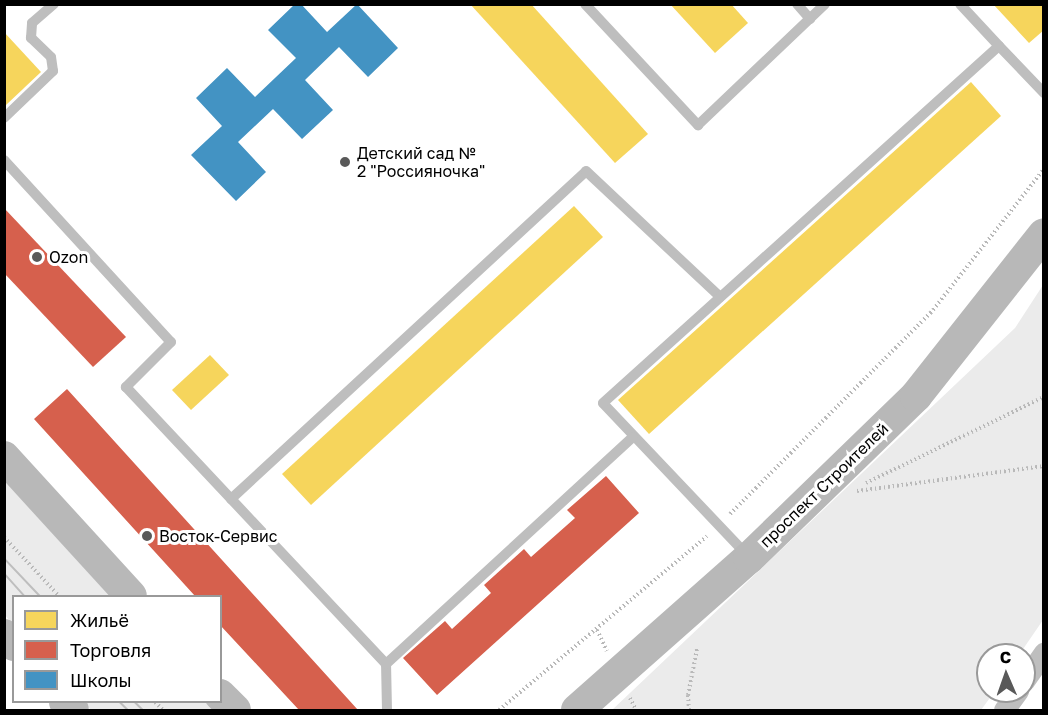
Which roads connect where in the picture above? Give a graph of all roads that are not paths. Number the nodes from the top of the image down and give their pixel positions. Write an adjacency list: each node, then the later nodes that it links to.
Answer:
1 (54, 4): 9 (lane)
2 (585, 4): 6 (lane)
3 (797, 4): 6 (lane)
4 (825, 4): 6 (lane)
5 (960, 4): 7 (lane)
6 (810, 19)
7 (999, 46): 8 (lane); 12 (lane)
8 (1044, 93)
9 (4, 118)
10 (4, 160): 15 (lane)
11 (1044, 234): 16 (main road, проспект Строителей)
12 (720, 297): 13 (lane); 15 (lane)
13 (633, 438): 16 (lane); 18 (lane)
14 (4, 457): 17 (main road)
15 (231, 499): 18 (lane)
16 (749, 558): 22 (main road, проспект Строителей)
17 (129, 595)
18 (386, 664): 21 (lane)
19 (222, 697): 20 (main road)
20 (235, 711)
21 (387, 711)
22 (577, 711)

